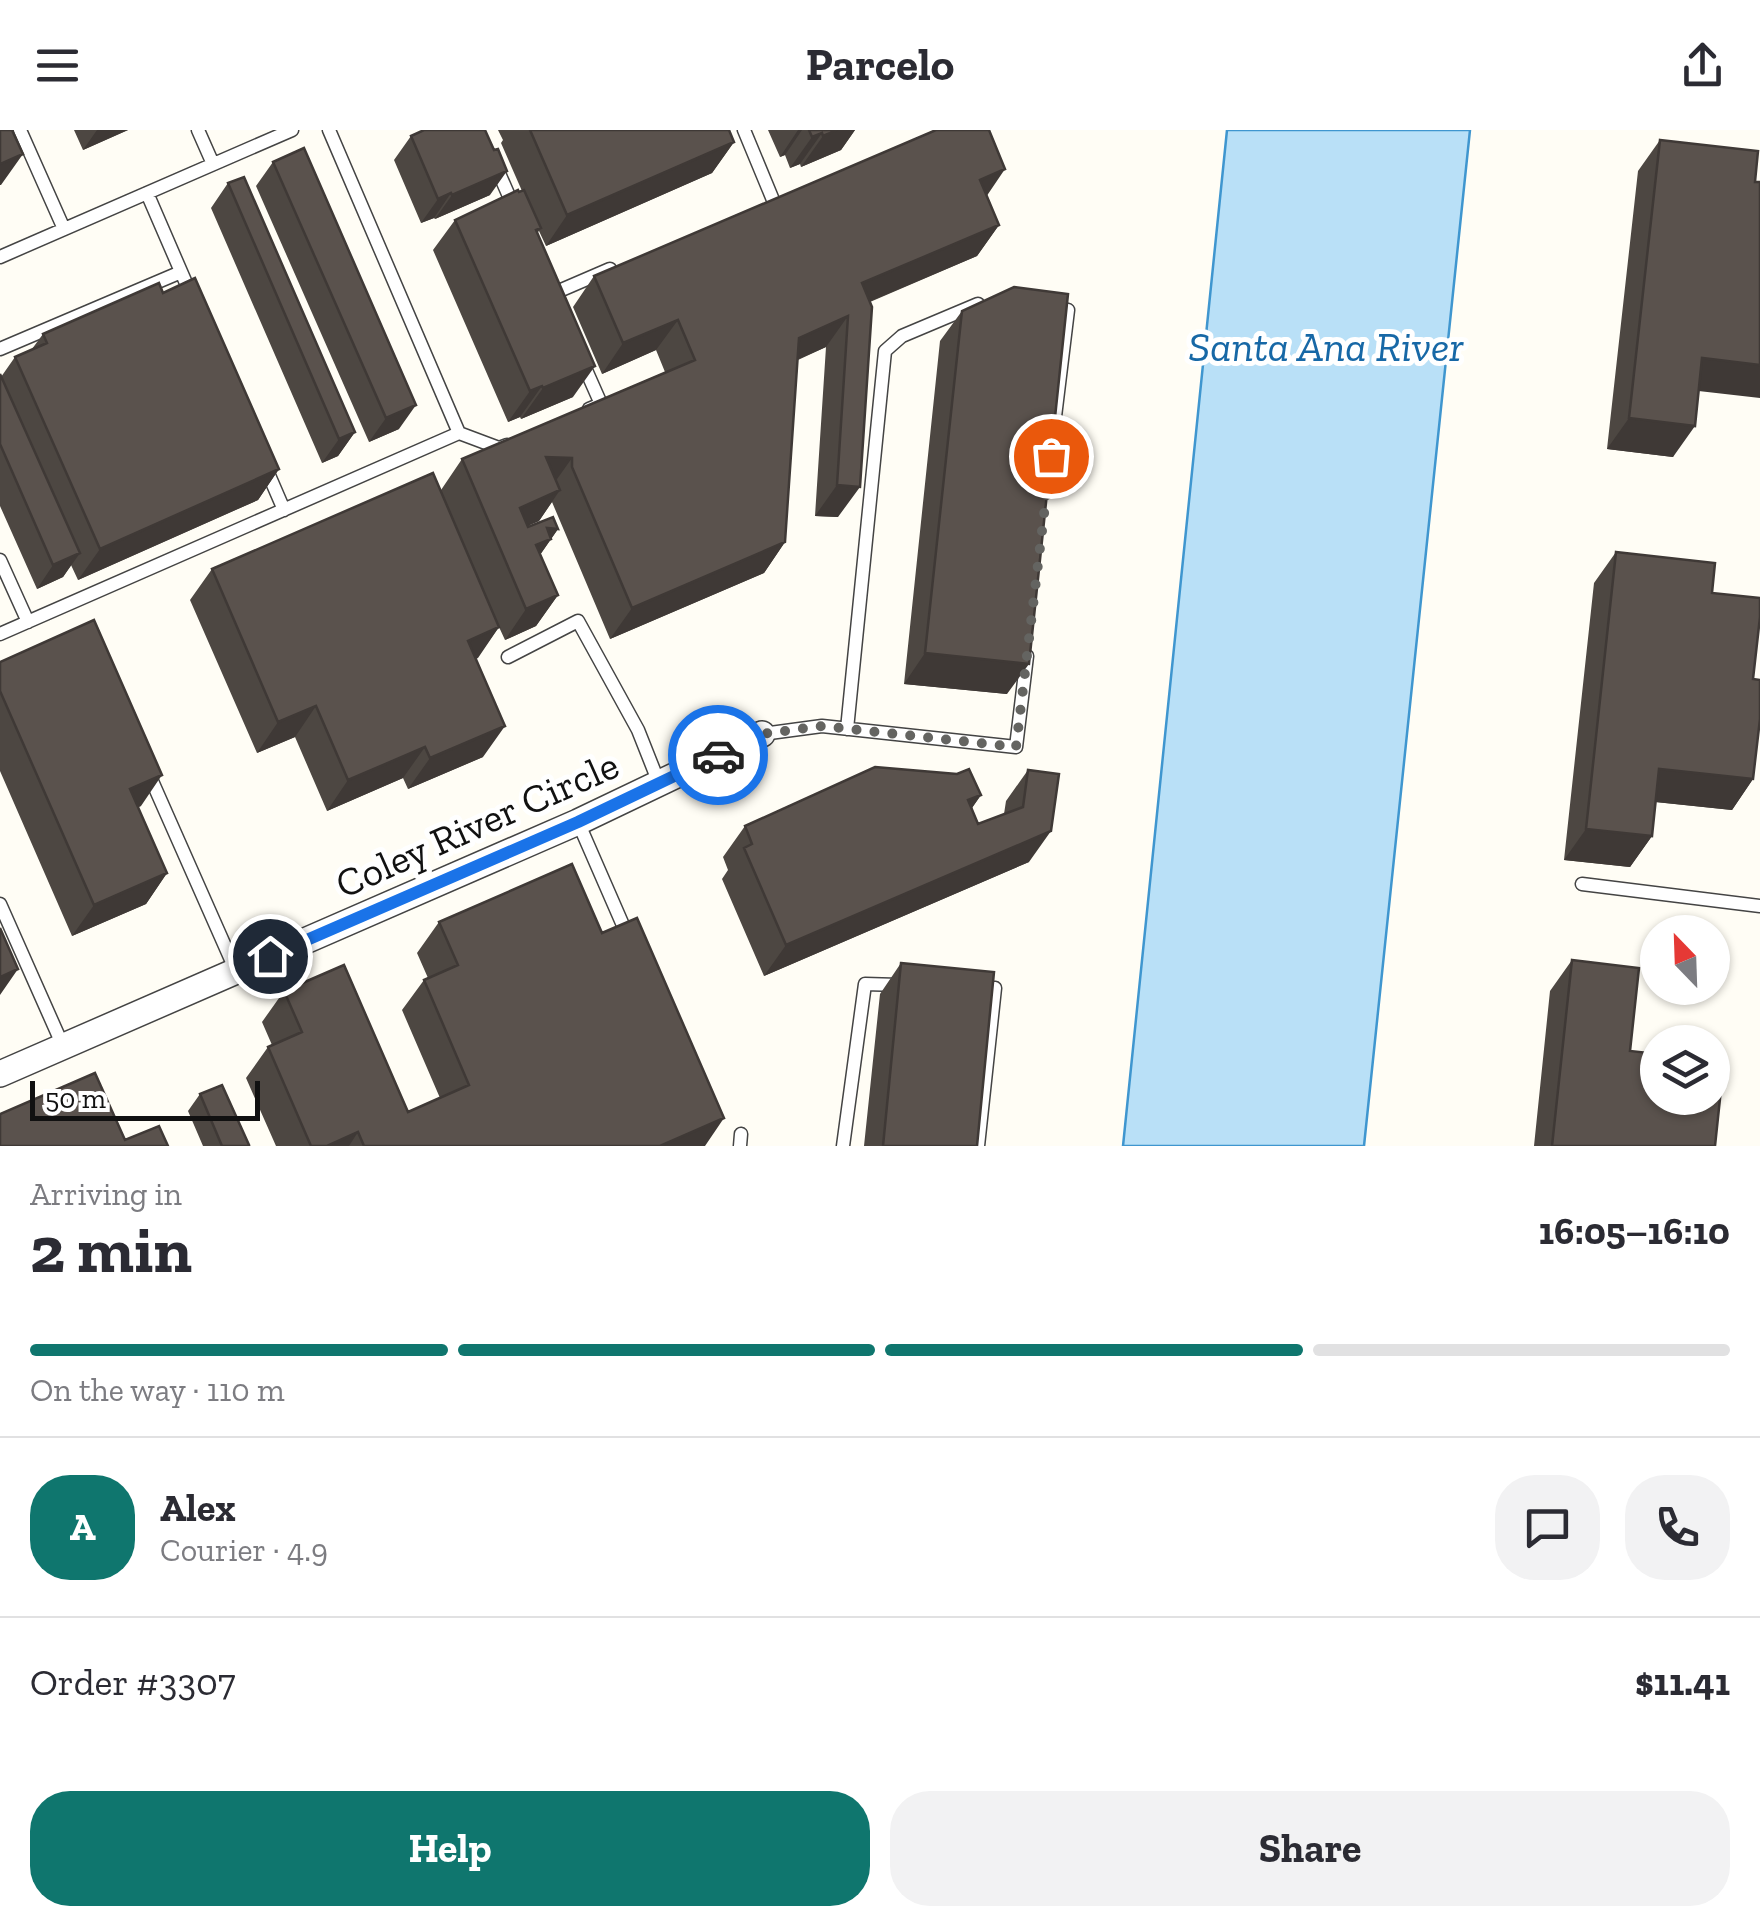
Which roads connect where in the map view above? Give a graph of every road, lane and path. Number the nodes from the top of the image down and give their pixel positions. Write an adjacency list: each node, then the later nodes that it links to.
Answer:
1 (20, 130): 13 (lane)
2 (198, 130): 7 (lane)
3 (292, 130): 7 (lane)
4 (329, 130): 26 (lane)
5 (744, 130): 10 (lane)
6 (488, 148): 12 (lane)
7 (213, 164): 9 (lane)
8 (790, 193): 10 (lane)
9 (147, 194): 13 (lane); 16 (lane)
10 (773, 200): 11 (lane)
11 (754, 208)
12 (520, 221)
13 (64, 229): 14 (lane)
14 (0, 257)
15 (626, 262): 18 (lane)
16 (181, 272): 21 (lane); 24 (lane)
17 (544, 276): 18 (lane)
18 (552, 294): 22 (lane)
19 (987, 300): 36 (lane)
20 (1036, 306): 28 (lane)
21 (197, 309)
22 (560, 310)
23 (574, 341): 25 (lane)
24 (0, 349)
25 (584, 411)
26 (459, 434): 27 (lane); 30 (lane)
27 (516, 441)
28 (1052, 443)
29 (260, 455): 30 (lane)
30 (284, 510): 32 (lane)
31 (0, 560): 32 (lane)
32 (28, 622): 34 (lane)
33 (1030, 633): 36 (lane)
34 (0, 634)
35 (508, 656): 39 (lane)
36 (847, 730): 37 (lane)
37 (762, 734): 39 (street, Coley River Circle)
38 (142, 759): 45 (lane)
39 (659, 783): 40 (street, Coley River Circle)
40 (578, 822): 44 (lane); 45 (street, Coley River Circle)
41 (1582, 884): 43 (lane)
42 (0, 904): 48 (lane)
43 (1760, 906)
44 (634, 949)
45 (236, 971): 48 (street, Coley River Circle)
46 (921, 986): 50 (lane)
47 (958, 987): 51 (lane)
48 (63, 1046): 49 (street, Coley River Circle)
49 (0, 1074)
50 (843, 1146)
51 (978, 1146)

